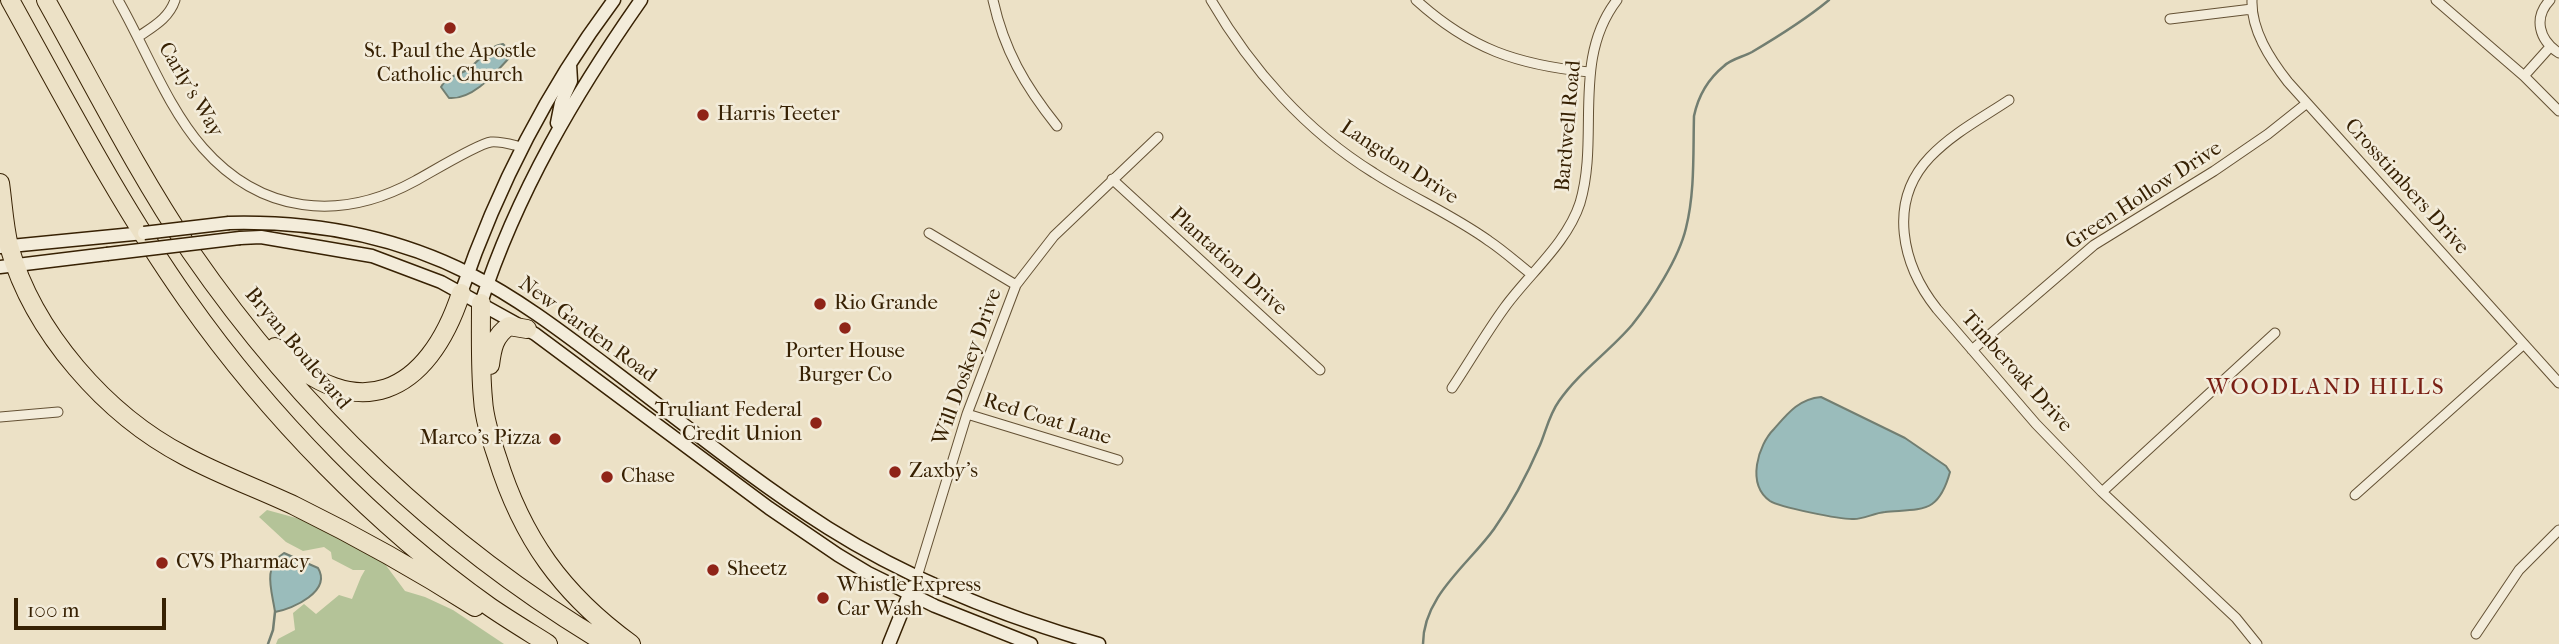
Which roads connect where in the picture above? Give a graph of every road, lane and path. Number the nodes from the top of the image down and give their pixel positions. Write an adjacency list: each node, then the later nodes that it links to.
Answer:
1 (10, 0): 61 (highway)
2 (46, 0): 34 (highway, Bryan Boulevard)
3 (118, 0): 16 (street, Carly's Way)
4 (175, 0): 16 (street)
5 (614, 0): 15 (main road)
6 (641, 0): 19 (main road)
7 (993, 0): 26 (street)
8 (1211, 0): 37 (street, Langdon Drive)
9 (1416, 0): 21 (street)
10 (1617, 0): 21 (street, Bardwell Road)
11 (2436, 0): 22 (street)
12 (2550, 0): 17 (street)
13 (2252, 5): 14 (street); 24 (street, Crosstimbers Drive)
14 (2170, 19)
15 (590, 32): 19 (main road); 20 (main road)
16 (138, 37): 29 (street, Carly's Way)
17 (2550, 47): 18 (street); 22 (street)
18 (2559, 52)
19 (597, 63): 27 (main road)
20 (570, 64): 27 (main road); 29 (main road)
21 (1589, 72): 37 (street, Bardwell Road)
22 (2524, 76): 25 (street)
23 (2009, 100): 45 (street, Timberoak Drive)
24 (2307, 103): 44 (street, Crosstimbers Drive); 45 (street, Green Hollow Drive)
25 (2559, 111)
26 (1056, 126)
27 (554, 136): 38 (main road)
28 (1158, 137): 30 (street, Will Doskey Drive)
29 (522, 147): 36 (main road)
30 (1112, 179): 39 (street, Will Doskey Drive); 46 (street, Plantation Drive)
31 (0, 183): 33 (highway)
32 (929, 233): 39 (street)
33 (5, 246): 35 (highway); 36 (main road, New Garden Road, bridge)
34 (191, 252): 40 (highway); 62 (highway, Bryan Boulevard)
35 (8, 266): 40 (main road, New Garden Road, bridge); 60 (highway)
36 (468, 273): 38 (main road, New Garden Road); 40 (main road)
37 (1531, 274): 49 (street, Bardwell Road)
38 (488, 284): 41 (main road); 57 (main road, New Garden Road)
39 (1016, 285): 51 (street, Will Doskey Drive)
40 (461, 293): 41 (main road, New Garden Road)
41 (481, 303): 42 (main road, New Garden Road); 48 (highway)
42 (527, 329): 48 (highway); 58 (main road, New Garden Road)
43 (2275, 333): 54 (street)
44 (2524, 344): 47 (street, Crosstimbers Drive); 55 (street)
45 (1972, 350): 54 (street, Timberoak Drive)
46 (1320, 370)
47 (2559, 383)
48 (482, 388): 63 (highway)
49 (1452, 388)
50 (58, 412): 52 (street)
51 (967, 414): 53 (street, Red Coat Lane); 57 (street, Will Doskey Drive)
52 (0, 417)
53 (1118, 460)
54 (2102, 492): 67 (street, Timberoak Drive)
55 (2355, 495)
56 (2559, 530): 59 (street)
57 (917, 577): 58 (main road); 66 (main road, New Garden Road)
58 (908, 594): 64 (main road); 65 (main road, New Garden Road)
59 (2476, 634)
60 (537, 644)
61 (548, 644)
62 (607, 644)
63 (631, 644)
64 (888, 644)
65 (1031, 644)
66 (1099, 644)
67 (2257, 644)

